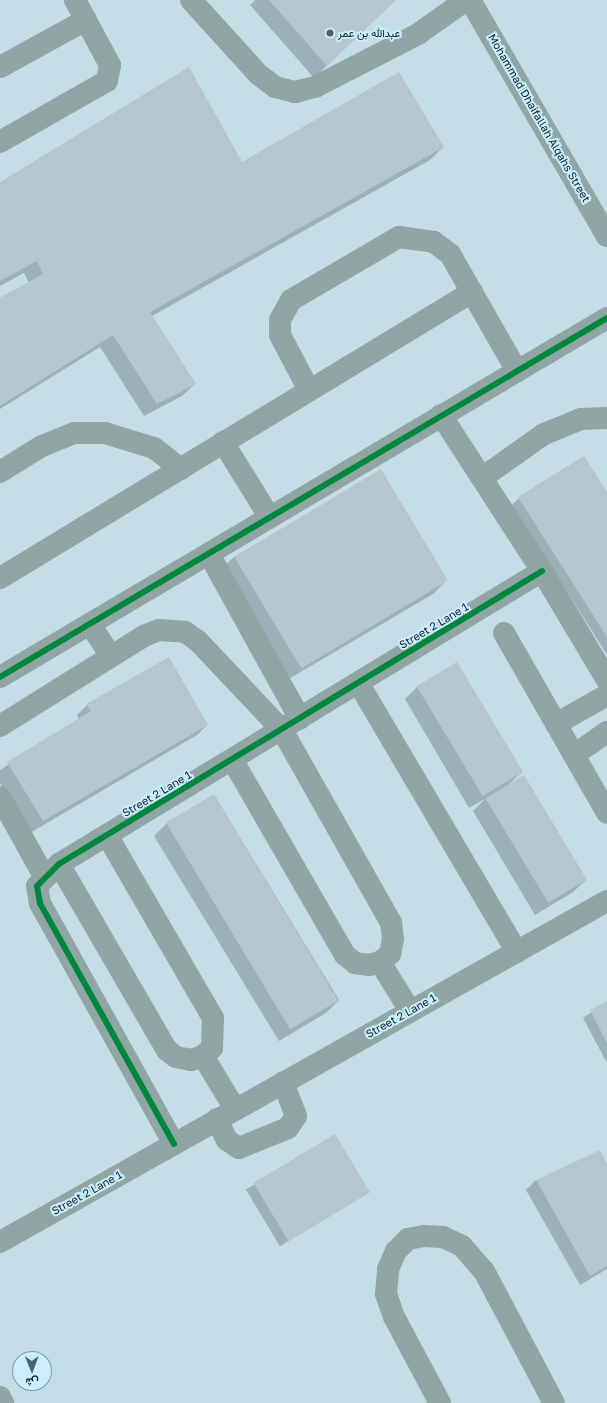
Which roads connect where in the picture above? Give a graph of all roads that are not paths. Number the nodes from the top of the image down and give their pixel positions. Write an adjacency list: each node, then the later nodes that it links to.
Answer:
1 (74, 0): 5 (street)
2 (191, 0): 3 (street)
3 (466, 0)
4 (470, 0): 8 (street, Mohammad Dhaifallah Alqahs Street)
5 (86, 20): 6 (street); 7 (street)
6 (0, 67)
7 (0, 142)
8 (607, 236)
9 (472, 292): 11 (street); 12 (street); 12 (street)
10 (607, 318): 11 (street)
11 (517, 371): 13 (street)
12 (309, 390): 15 (street)
13 (441, 415): 18 (street); 19 (street)
14 (607, 418): 18 (street)
15 (223, 442): 16 (street); 19 (street)
16 (181, 469): 17 (street); 22 (street)
17 (0, 472)
18 (482, 478): 21 (street)
19 (270, 518): 20 (street)
20 (209, 554): 23 (street); 30 (street)
21 (542, 571): 27 (street); 28 (street, Street 2 Lane 1)
22 (0, 578)
23 (90, 624): 25 (street); 26 (street)
24 (504, 633): 31 (street)
25 (111, 656): 32 (street); 33 (street)
26 (0, 677)
27 (607, 680)
28 (359, 684): 30 (street, Street 2 Lane 1); 42 (street)
29 (607, 695): 31 (street)
30 (300, 719): 33 (street, Street 2 Lane 1)
31 (556, 724): 35 (street)
32 (0, 726)
33 (282, 730): 36 (street, Street 2 Lane 1); 43 (street)
34 (607, 732): 35 (street)
35 (574, 755): 38 (street)
36 (232, 761): 39 (street, Street 2 Lane 1); 43 (street)
37 (1, 802): 40 (street)
38 (607, 812)
39 (107, 835): 40 (street, Street 2 Lane 1); 45 (street)
40 (52, 870): 45 (street); 48 (street)
41 (607, 901): 42 (street, Street 2 Lane 1)
42 (516, 952): 44 (street, Street 2 Lane 1)
43 (380, 962): 44 (street)
44 (410, 1011): 46 (street, Street 2 Lane 1)
45 (203, 1056): 47 (street)
46 (283, 1082): 47 (street, Street 2 Lane 1); 47 (street)
47 (226, 1114): 48 (street, Street 2 Lane 1)
48 (174, 1144): 49 (street, Street 2 Lane 1)
49 (0, 1242)
50 (0, 1397): 51 (street)
51 (3, 1403)
52 (440, 1403): 53 (street)
53 (554, 1403)

